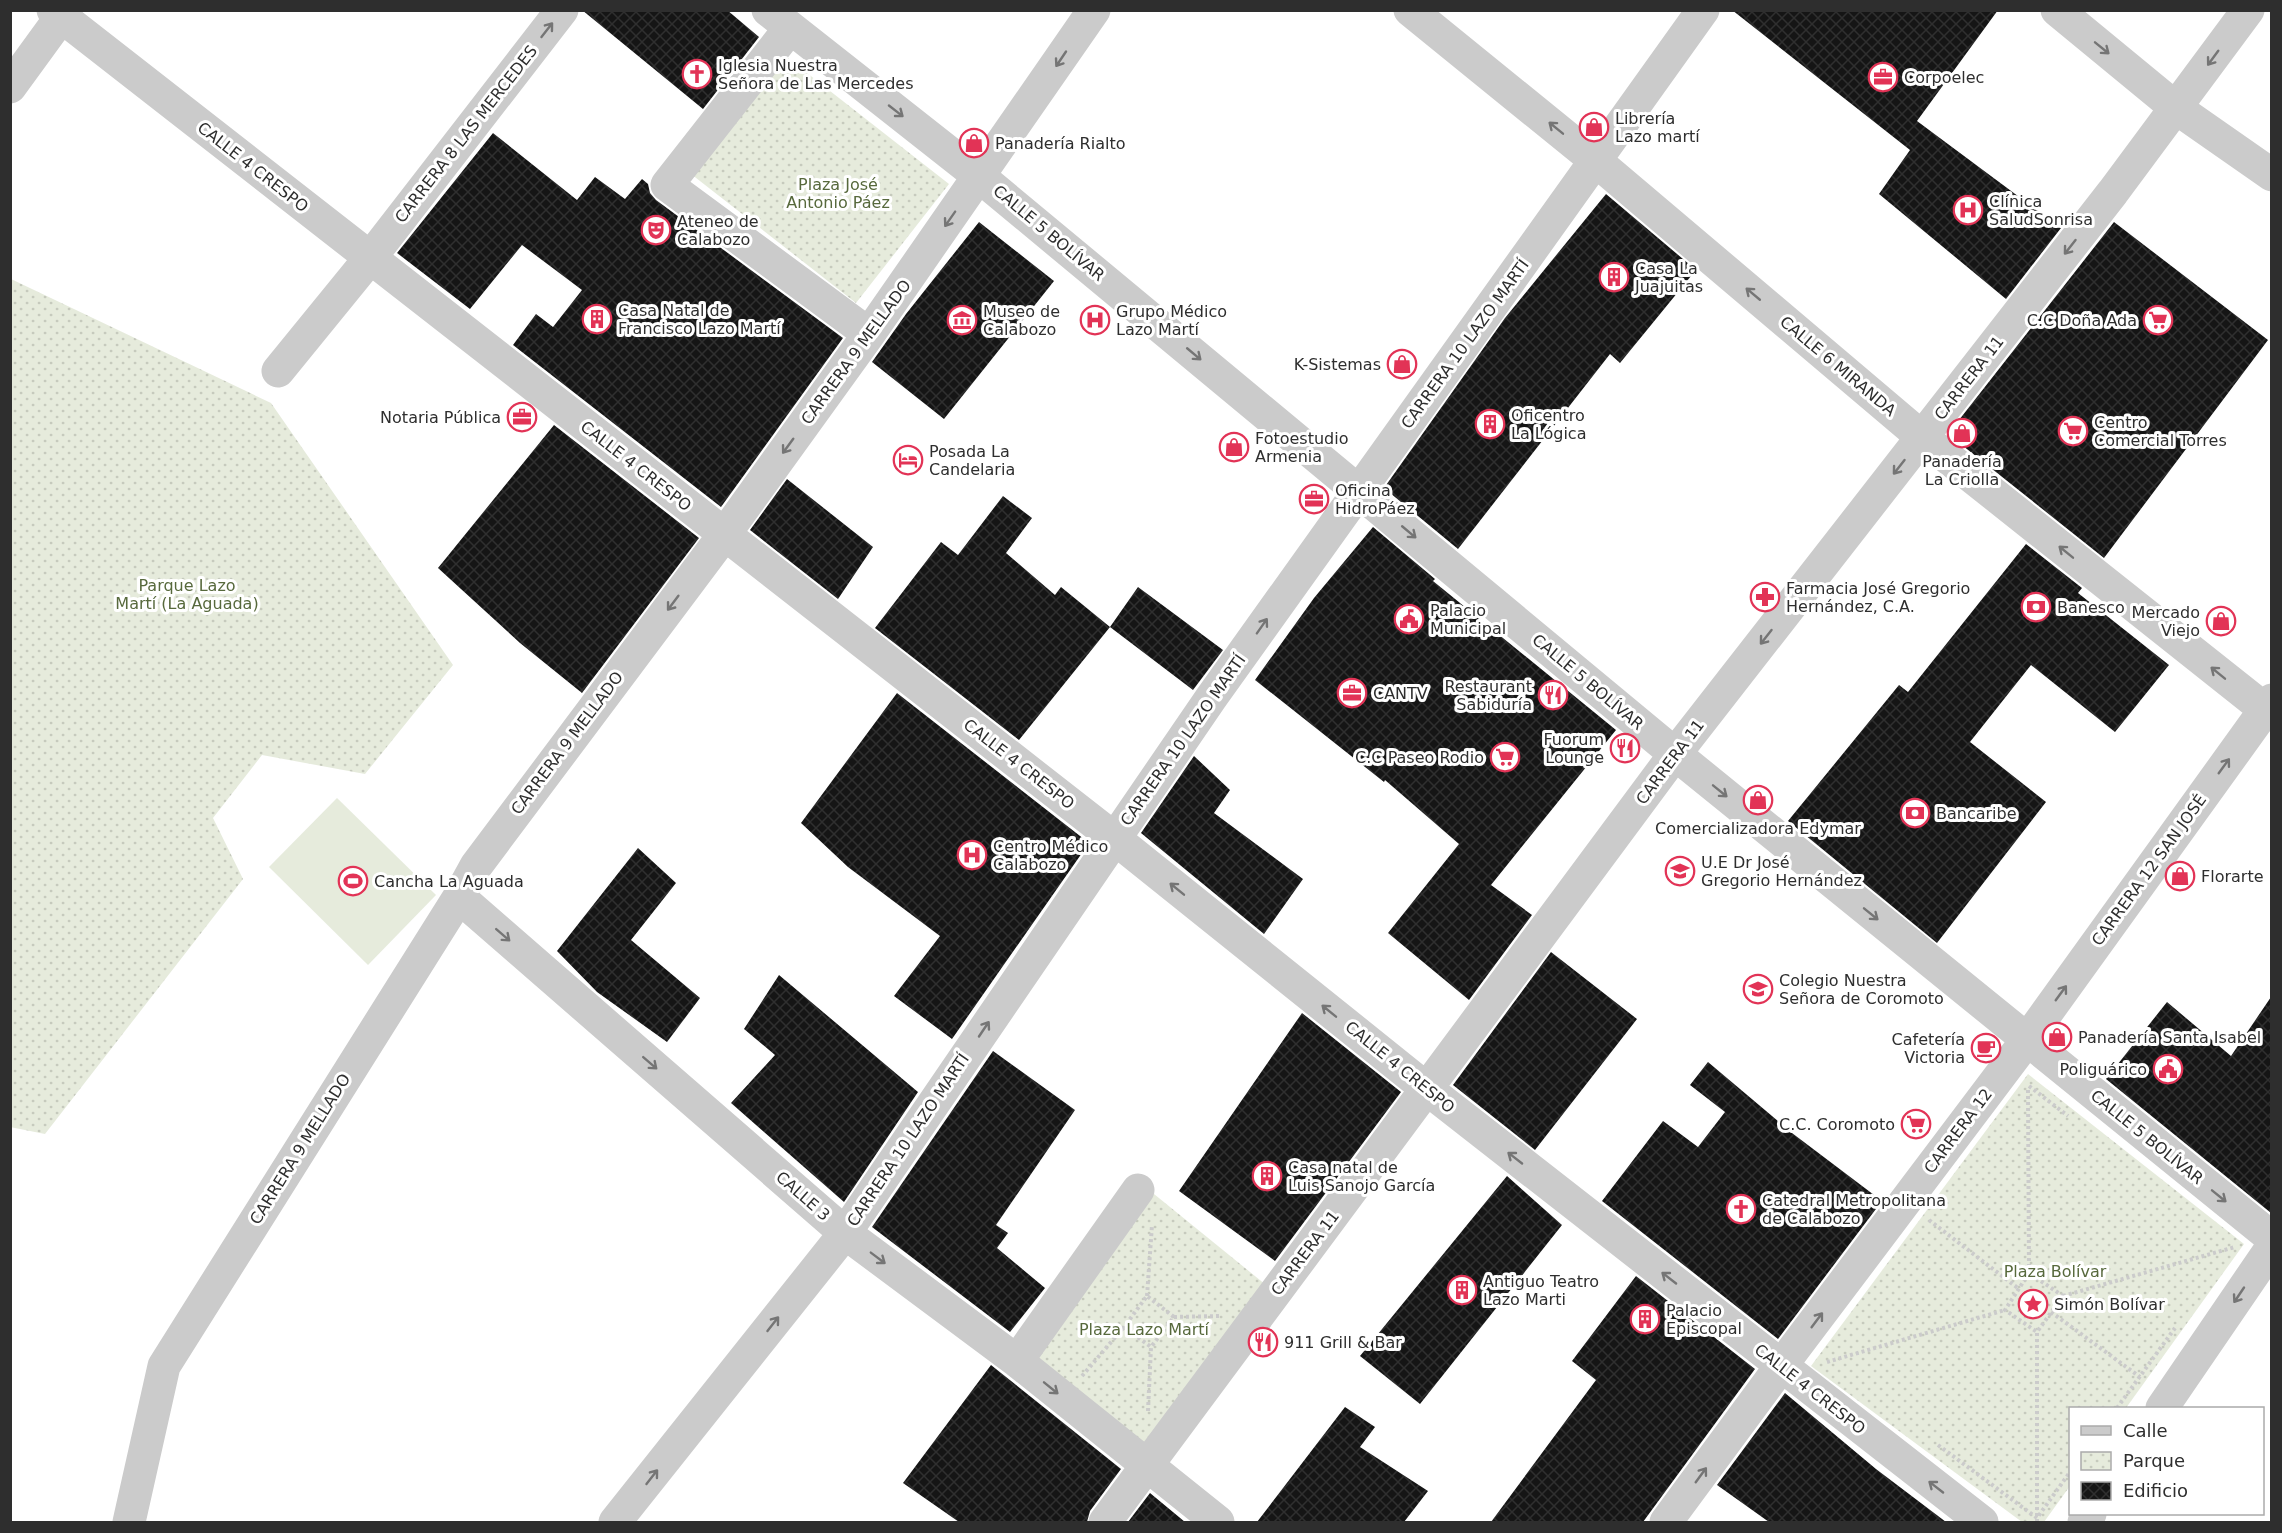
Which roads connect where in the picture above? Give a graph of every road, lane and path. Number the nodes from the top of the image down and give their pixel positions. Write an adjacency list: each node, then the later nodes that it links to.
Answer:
1 (562, 10): 14 (street, CARRERA 8 LAS MERCEDES, one-way to 1)
2 (1094, 10): 13 (street, CARRERA 9 MELLADO, one-way to 13)
3 (1410, 10): 11 (street, CALLE 6 MIRANDA, one-way to 3)
4 (1703, 10): 11 (street, CARRERA 10 LAZO MARTÍ)
5 (2057, 10): 10 (street, one-way to 10)
6 (2248, 10): 10 (street, CARRERA 11, one-way to 10)
7 (57, 14): 9 (street); 14 (street, CALLE 4 CRESPO)
8 (779, 19): 13 (street, CALLE 5 BOLÍVAR, one-way to 13); 15 (street)
9 (10, 87)
10 (2176, 108): 12 (street); 17 (street, CARRERA 11, one-way to 17)
11 (1596, 161): 17 (street, CALLE 6 MIRANDA, one-way to 11); 18 (street, CARRERA 10 LAZO MARTÍ)
12 (2271, 175)
13 (980, 177): 15 (street, CARRERA 9 MELLADO, one-way to 15); 18 (street, CALLE 5 BOLÍVAR, one-way to 18)
14 (370, 258): 16 (street, CARRERA 8 LAS MERCEDES); 19 (street, CALLE 4 CRESPO)
15 (870, 334): 19 (street, CARRERA 9 MELLADO, one-way to 19)
16 (278, 370)
17 (1923, 438): 20 (street, CALLE 6 MIRANDA, one-way to 17); 21 (street, CARRERA 11, one-way to 21)
18 (1359, 490): 21 (street, CALLE 5 BOLÍVAR, one-way to 21); 22 (street, CARRERA 10 LAZO MARTÍ, one-way to 18)
19 (724, 535): 22 (street, CALLE 4 CRESPO); 23 (street, CARRERA 9 MELLADO, one-way to 23)
20 (2269, 708): 24 (street, CARRERA 12 SAN JOSÉ, one-way to 20)
21 (1675, 754): 24 (street, CALLE 5 BOLÍVAR, one-way to 24); 26 (street, CARRERA 11)
22 (1114, 838): 26 (street, CALLE 4 CRESPO, one-way to 22); 33 (street, CARRERA 10 LAZO MARTÍ, one-way to 22)
23 (459, 897): 33 (street, CALLE 3, one-way to 33); 65 (street, CARRERA 9 MELLADO)
24 (2027, 1040): 35 (street, CALLE 5 BOLÍVAR, one-way to 35); 54 (street, CARRERA 12, one-way to 24)
25 (2028, 1085): 27 (path); 28 (path); 38 (path)
26 (1428, 1089): 54 (street, CALLE 4 CRESPO, one-way to 26); 62 (street, CARRERA 11)
27 (2021, 1094)
28 (2075, 1122)
29 (1145, 1203): 40 (path); 51 (street)
30 (1936, 1211): 31 (path)
31 (1929, 1220): 32 (path); 39 (path)
32 (1922, 1230)
33 (845, 1233): 51 (street, CALLE 3, one-way to 51); 66 (street, CARRERA 10 LAZO MARTÍ, one-way to 33)
34 (2226, 1239): 36 (path)
35 (2262, 1243): 36 (path); 59 (street, one-way to 59)
36 (2235, 1247): 37 (path); 41 (path)
37 (2228, 1256)
38 (2029, 1273): 39 (path); 41 (path)
39 (2019, 1289): 42 (path)
40 (1147, 1296): 45 (path); 47 (path)
41 (2063, 1296): 43 (path)
42 (2005, 1310): 48 (path); 52 (path)
43 (2051, 1312): 48 (path); 56 (path)
44 (1221, 1316): 45 (path)
45 (1174, 1317): 49 (path)
46 (2181, 1321): 56 (path)
47 (1124, 1327): 49 (path); 57 (path)
48 (2037, 1332): 64 (path)
49 (1151, 1347): 60 (path)
50 (1833, 1353): 52 (path)
51 (1017, 1361): 62 (street, CALLE 3, one-way to 62)
52 (1826, 1362): 53 (path); 55 (path)
53 (1819, 1364)
54 (1781, 1366): 69 (street, one-way to 54); 70 (street, CALLE 4 CRESPO, one-way to 54)
55 (1835, 1369)
56 (2140, 1377): 58 (path)
57 (1078, 1381)
58 (2118, 1407)
59 (2163, 1407)
60 (1147, 1416)
61 (1931, 1440): 64 (path)
62 (1147, 1466): 67 (street, CARRERA 11); 68 (street, CALLE 3)
63 (2069, 1473): 64 (path)
64 (2037, 1520)
65 (129, 1522)
66 (615, 1522)
67 (1105, 1522)
68 (1218, 1522)
69 (1666, 1522)
70 (1982, 1522)

